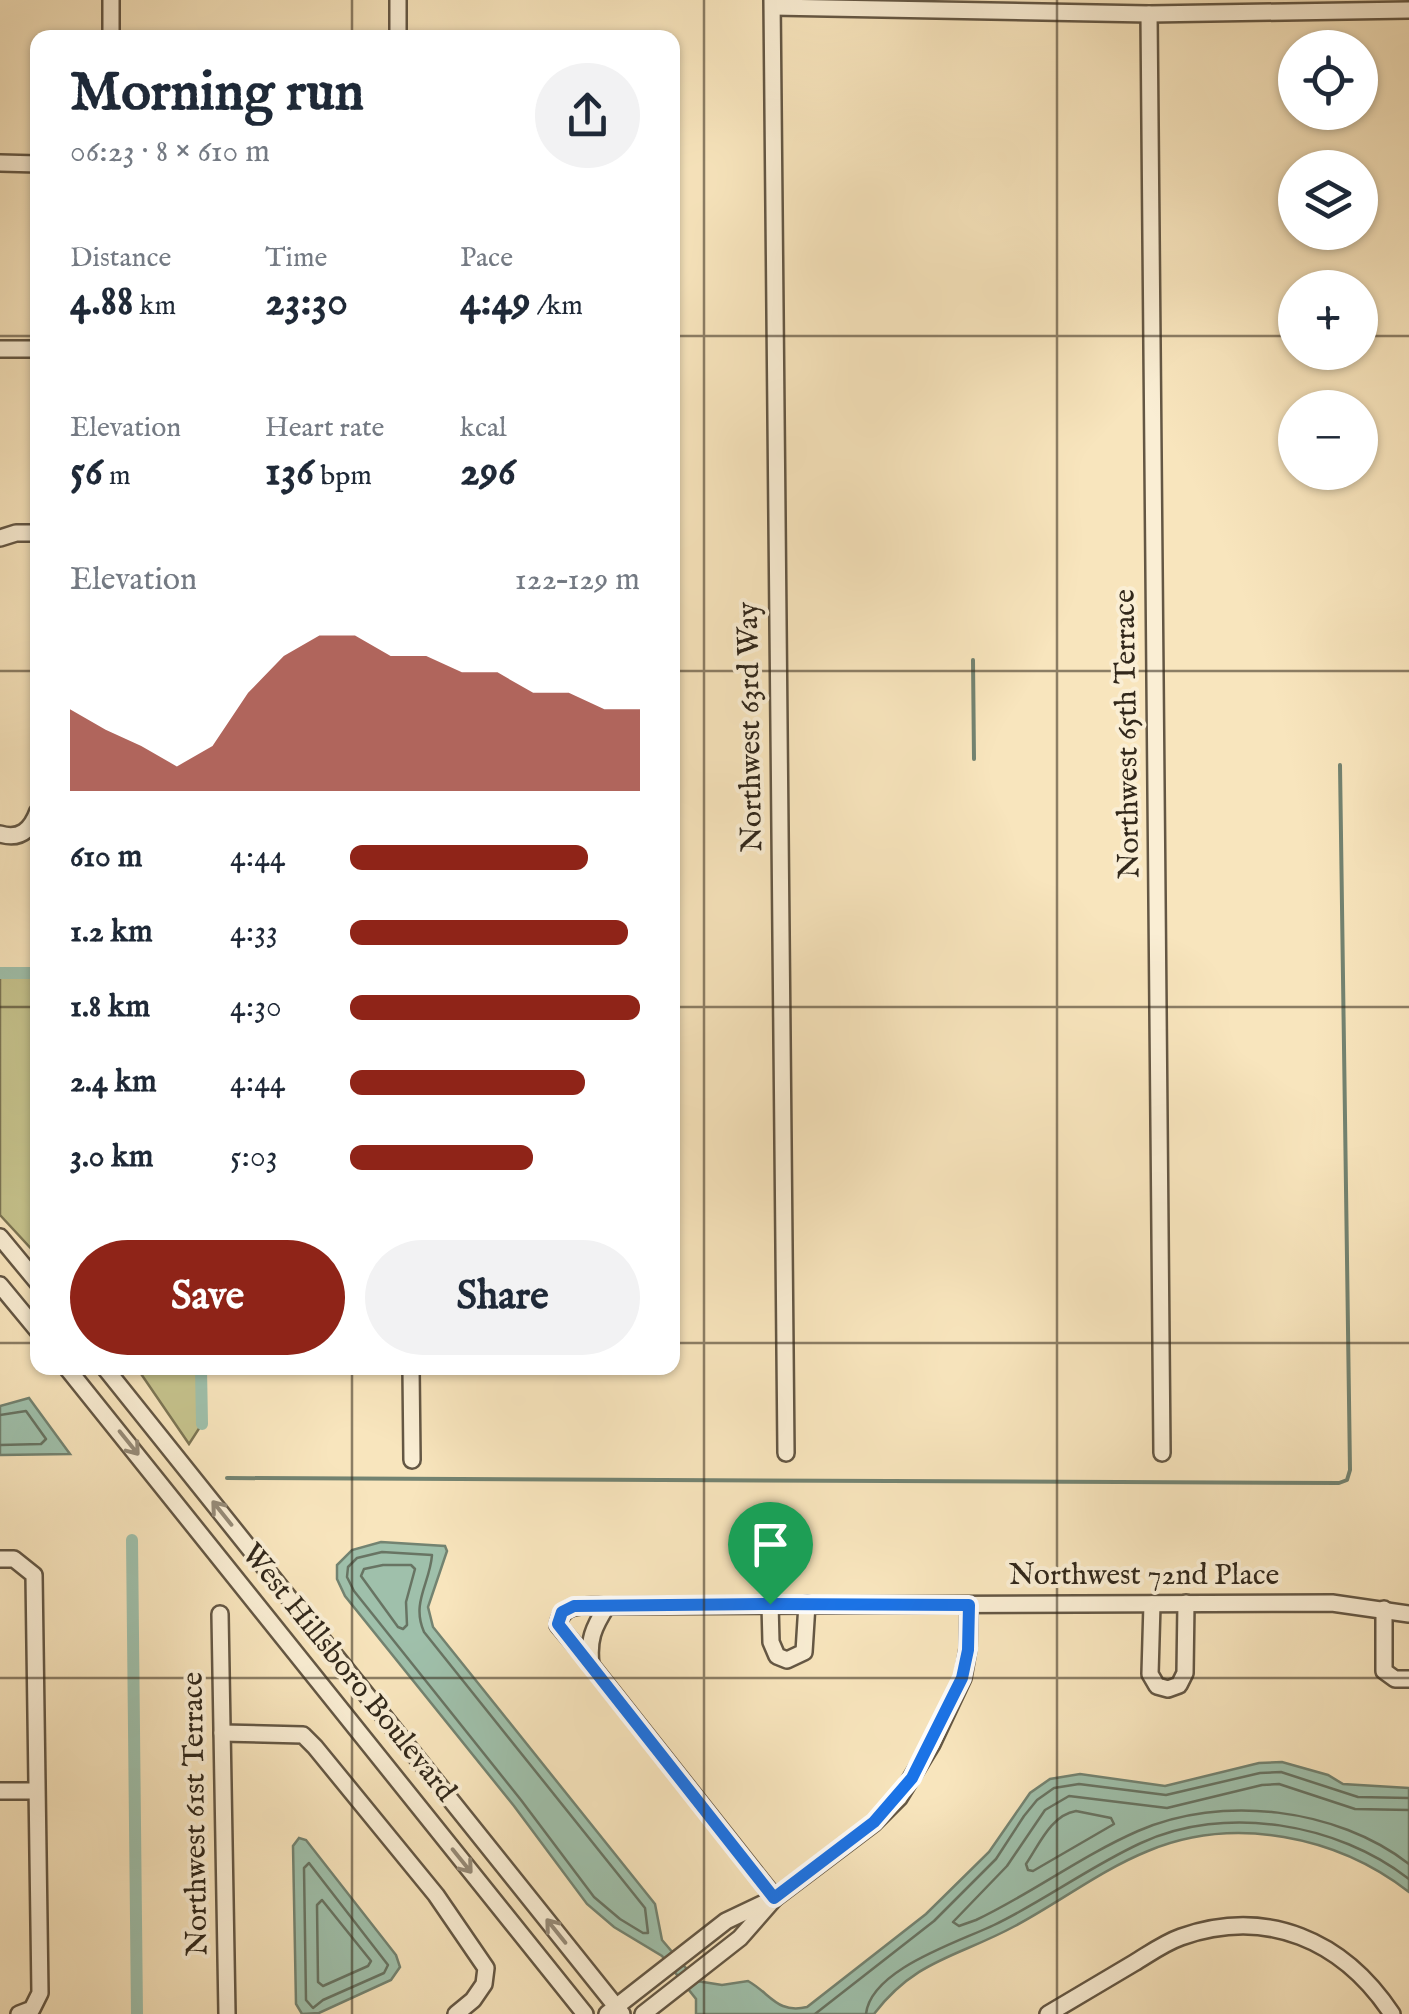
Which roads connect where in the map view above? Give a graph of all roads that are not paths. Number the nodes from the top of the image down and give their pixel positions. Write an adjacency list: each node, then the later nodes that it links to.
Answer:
1 (111, 0): 6 (street)
2 (398, 0): 7 (street)
3 (772, 3): 5 (street); 23 (street, Northwest 63rd Way)
4 (1409, 10): 5 (street)
5 (1149, 14): 24 (street, Northwest 65th Terrace)
6 (111, 30)
7 (398, 30)
8 (0, 164): 9 (street)
9 (30, 164)
10 (0, 349): 11 (street)
11 (30, 349)
12 (30, 533): 13 (street)
13 (0, 538)
14 (30, 825): 15 (street)
15 (0, 834)
16 (0, 1236): 17 (street)
17 (30, 1273)
18 (0, 1284): 19 (street)
19 (30, 1321)
20 (73, 1375): 48 (street, West Hillsboro Boulevard, one-way to 48)
21 (111, 1375): 45 (street, West Hillsboro Boulevard, one-way to 21)
22 (411, 1375): 25 (street)
23 (786, 1454)
24 (1162, 1454)
25 (412, 1460)
26 (0, 1559): 40 (street)
27 (770, 1604): 28 (street, Northwest 72nd Place); 28 (street); 32 (street, Northwest 72nd Place)
28 (808, 1604): 31 (street, Northwest 72nd Place)
29 (1152, 1604): 30 (street, Northwest 72nd Place); 30 (street); 31 (street, Northwest 72nd Place)
30 (1186, 1604): 33 (street, Northwest 72nd Place)
31 (969, 1605): 41 (street)
32 (606, 1606): 36 (street); 36 (street, Northwest 72nd Place)
33 (1384, 1609): 35 (street, Northwest 72nd Place); 37 (street)
34 (220, 1614): 38 (street, Northwest 61st Terrace)
35 (1409, 1614)
36 (592, 1665): 41 (street)
37 (1409, 1679)
38 (222, 1733): 46 (street, Northwest 61st Terrace); 47 (street)
39 (0, 1791): 40 (street)
40 (36, 1791): 44 (street)
41 (774, 1898): 42 (street); 43 (street)
42 (726, 1921): 43 (street); 45 (street)
43 (740, 1938): 49 (street)
44 (26, 2011)
45 (615, 2012)
46 (227, 2014)
47 (456, 2014)
48 (585, 2014)
49 (643, 2014)
50 (1048, 2014): 51 (street)
51 (1392, 2014)

